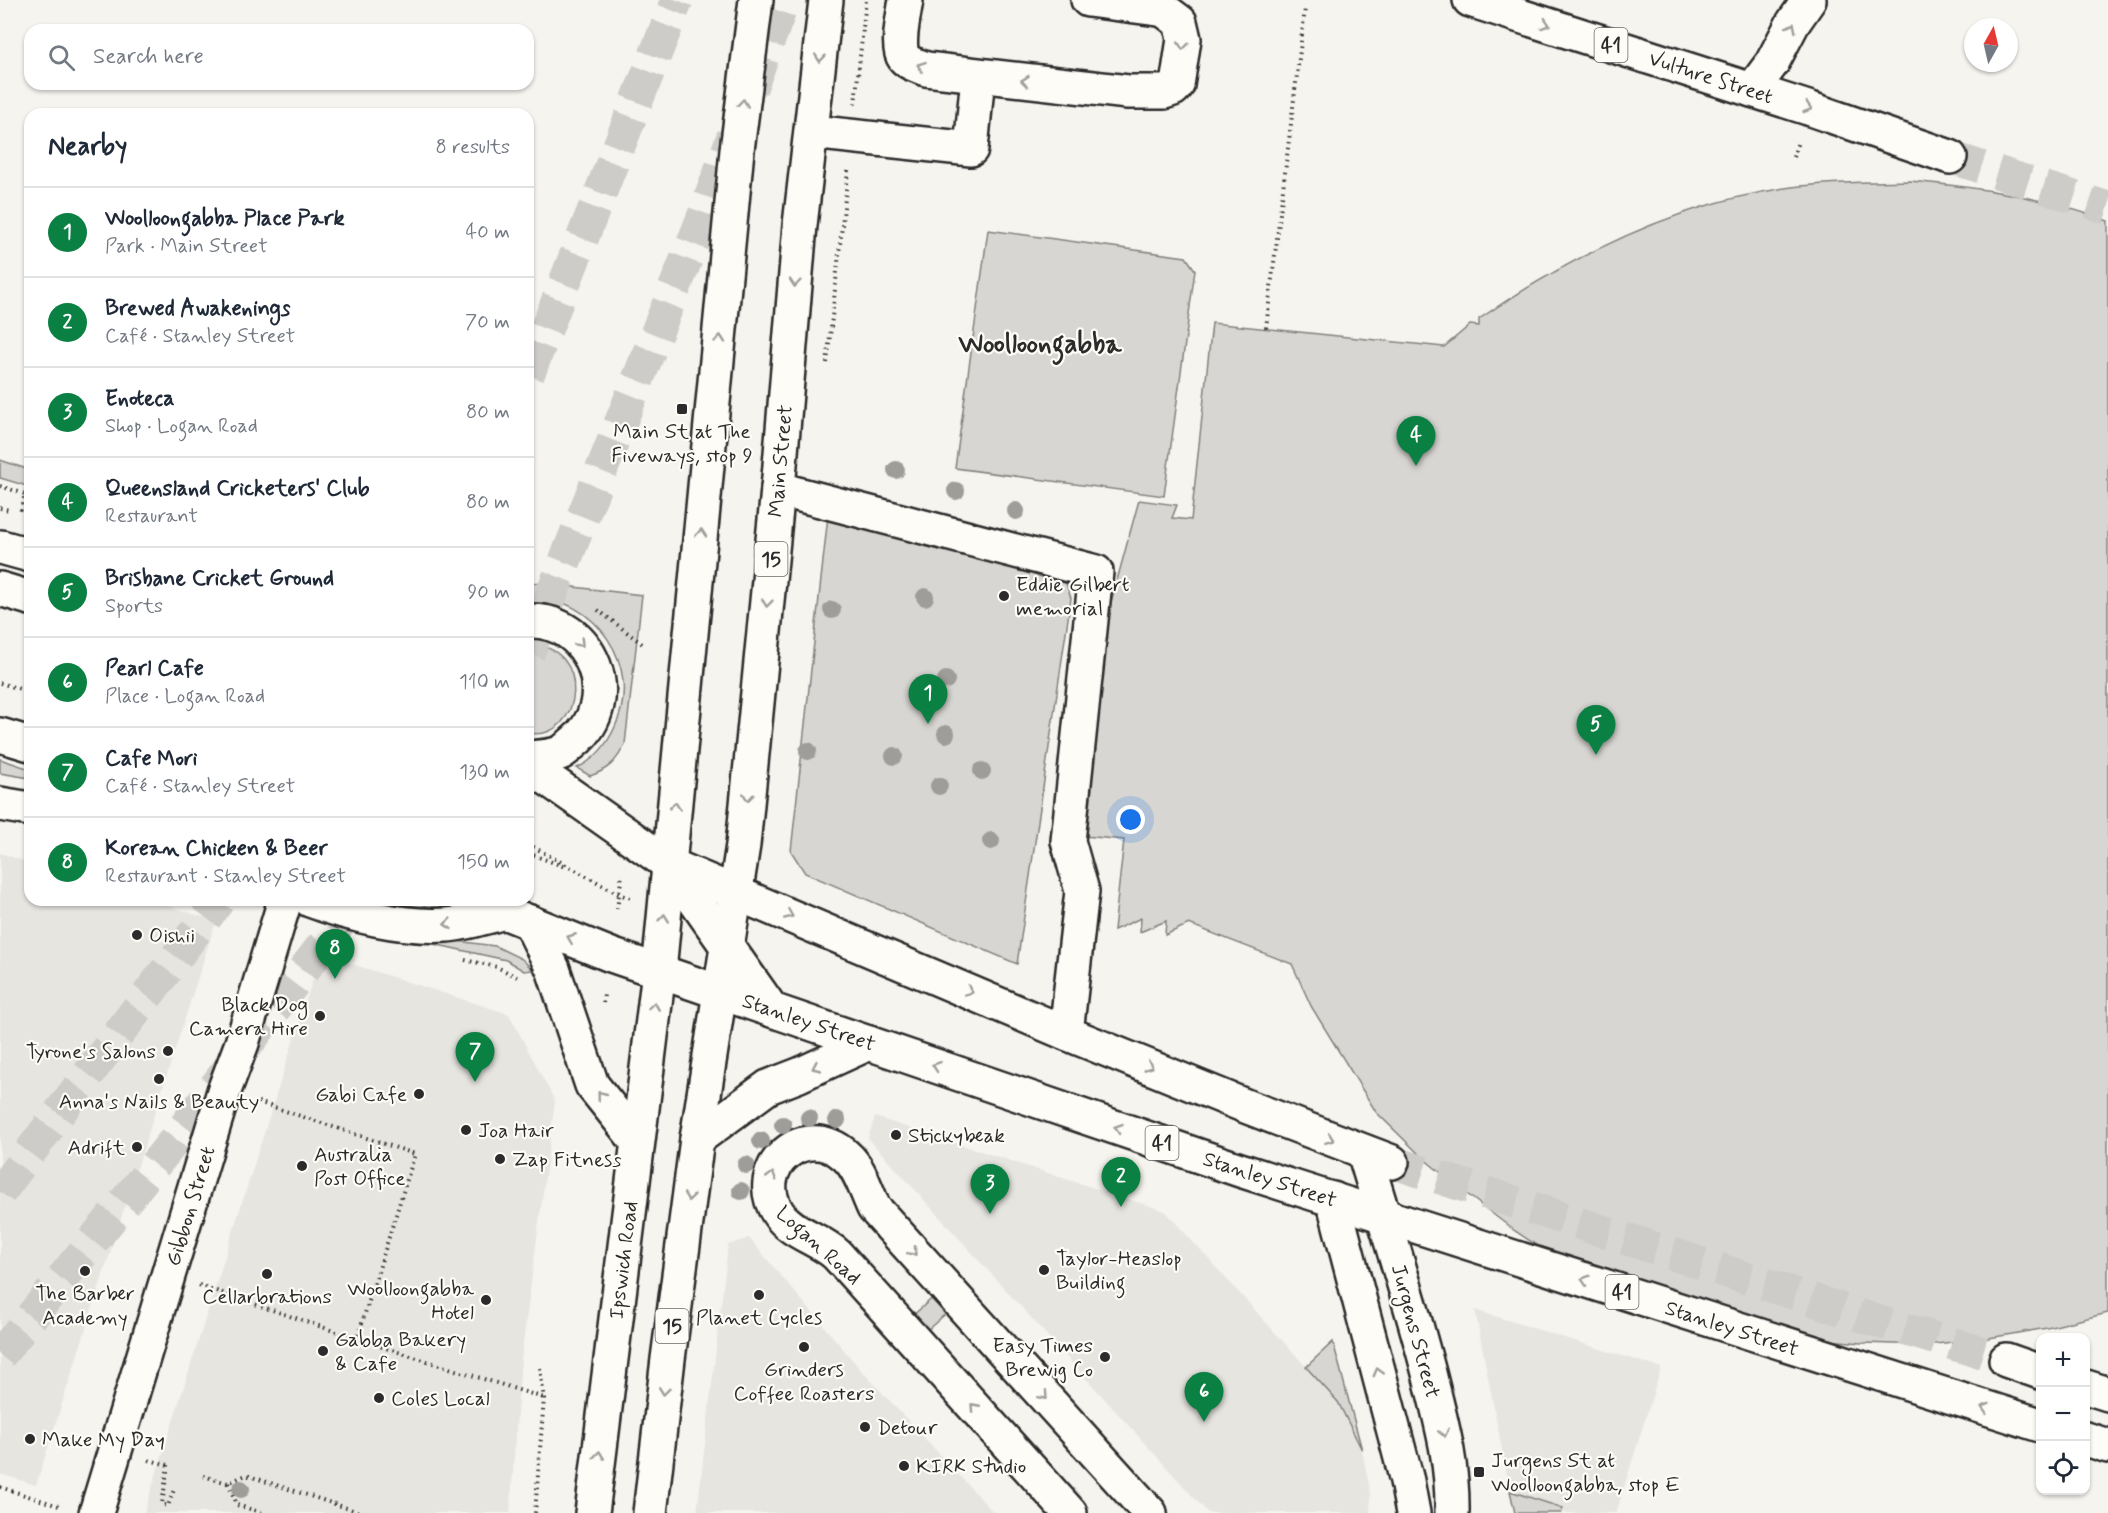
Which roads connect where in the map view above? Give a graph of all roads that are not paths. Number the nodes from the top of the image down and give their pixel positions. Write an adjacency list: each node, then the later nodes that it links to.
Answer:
1 (756, 0): 21 (main road, one-way to 1)
2 (826, 0): 9 (main road, Main Street / 15, one-way to 9)
3 (906, 0): 7 (main road, one-way to 3)
4 (1088, 0): 7 (main road, one-way to 7)
5 (1470, 0): 8 (main road, Vulture Street / 41, one-way to 8)
6 (1809, 0): 8 (main road, one-way to 6)
7 (978, 76): 9 (main road)
8 (1752, 90): 10 (main road, Vulture Street / 41, one-way to 10)
9 (811, 132): 11 (main road, Main Street / 15, one-way to 11)
10 (1950, 156)
11 (778, 489): 22 (main road, Main Street / 15, one-way to 22); 31 (main road)
12 (0, 589): 13 (main road)
13 (24, 596)
14 (534, 622): 17 (main road, one-way to 17)
15 (0, 735): 16 (main road)
16 (24, 742)
17 (534, 758)
18 (534, 769): 21 (main road)
19 (0, 804): 20 (main road)
20 (24, 808)
21 (670, 865): 22 (main road); 27 (main road); 28 (main road, one-way to 21)
22 (735, 893): 27 (main road, Main Street / 15); 31 (main road, one-way to 31)
23 (283, 906): 44 (main road, Gibbon Street)
24 (332, 906): 26 (main road, one-way to 24)
25 (490, 906): 26 (main road, Stanley Street / 41)
26 (518, 917): 28 (main road, Stanley Street / 41, one-way to 26); 34 (main road, one-way to 26)
27 (728, 946): 29 (main road, Main Street / 15); 30 (main road)
28 (658, 971): 29 (main road, Stanley Street / 41); 34 (main road, Ipswich Road, one-way to 28)
29 (720, 992): 30 (main road, Stanley Street / 41); 33 (main road, 15)
30 (772, 1010): 32 (main road, Stanley Street / 41)
31 (1066, 1032): 36 (main road, Jurgens Street, one-way to 36)
32 (869, 1043): 33 (main road, one-way to 33); 35 (main road, Stanley Street / 41, one-way to 32)
33 (697, 1139): 46 (main road, 15, one-way to 46)
34 (638, 1141): 45 (main road, Ipswich Road, one-way to 34)
35 (1333, 1199): 36 (main road, Stanley Street / 41); 49 (main road, one-way to 35)
36 (1383, 1215): 41 (main road, Stanley Street / 41, one-way to 36); 50 (main road, Jurgens Street, one-way to 50)
37 (2006, 1360): 38 (main road)
38 (2036, 1371)
39 (2090, 1389): 40 (main road)
40 (2108, 1394)
41 (2036, 1424)
42 (2090, 1441): 43 (main road)
43 (2108, 1446)
44 (83, 1511)
45 (592, 1513)
46 (650, 1513)
47 (1070, 1513): 48 (main road, Logan Road, one-way to 48)
48 (1150, 1513)
49 (1413, 1513)
50 (1452, 1513)

